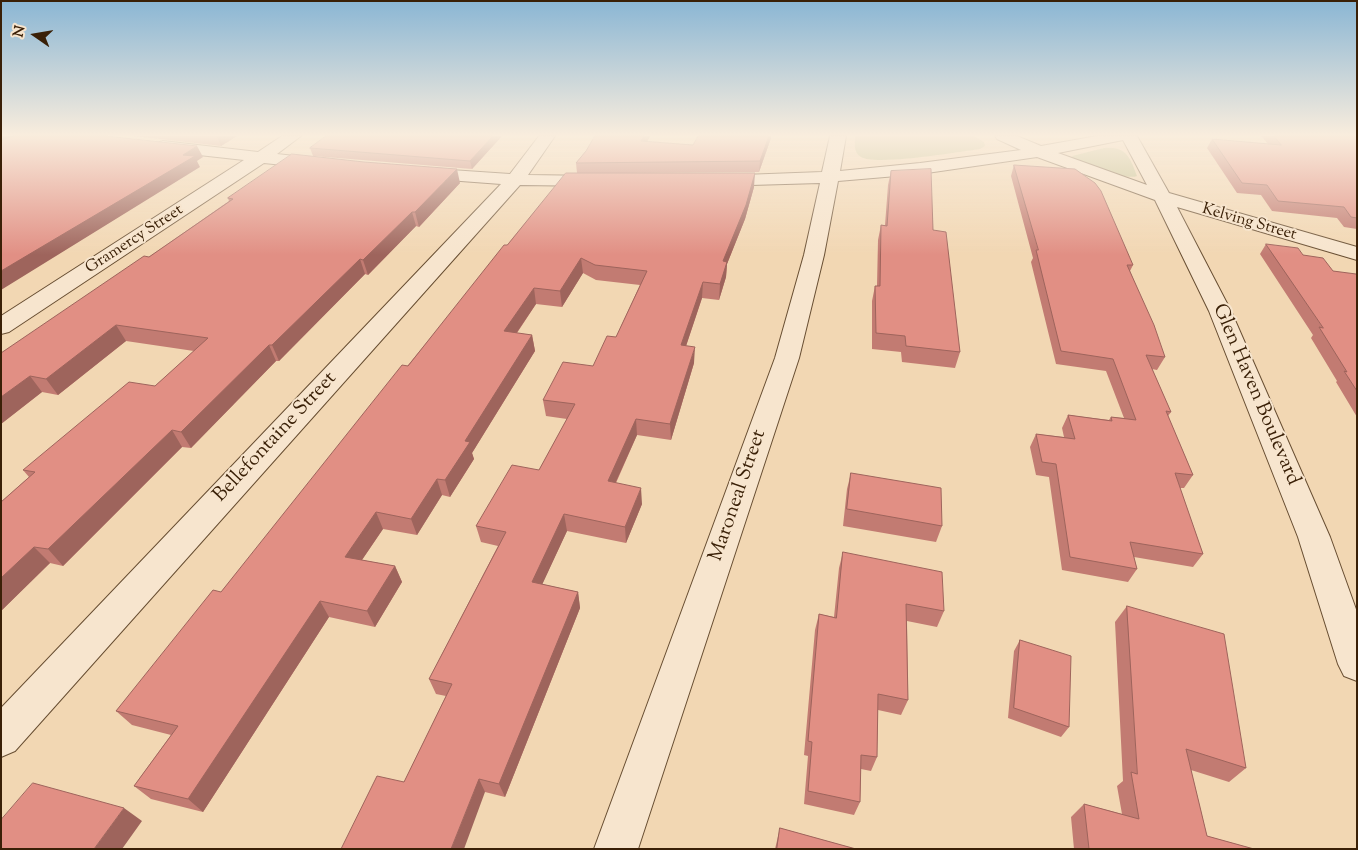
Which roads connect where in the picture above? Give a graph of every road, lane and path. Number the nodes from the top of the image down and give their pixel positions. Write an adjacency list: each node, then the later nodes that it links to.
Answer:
1 (232, 176): 13 (street, Gramercy Street)
2 (456, 176): 8 (street)
3 (518, 176): 8 (street, Bellefontaine Street)
4 (831, 176): 5 (street); 10 (street); 16 (street, Maroneal Street)
5 (835, 176)
6 (1103, 176): 11 (street, Kelving Street)
7 (1151, 176): 11 (street, Glen Haven Boulevard)
8 (515, 180): 9 (street); 15 (street, Bellefontaine Street)
9 (613, 181)
10 (701, 181)
11 (1163, 198): 12 (street, Kelving Street); 14 (street, Glen Haven Boulevard)
12 (1357, 254)
13 (1, 327)
14 (1357, 664)
15 (1, 737)
16 (616, 849)

